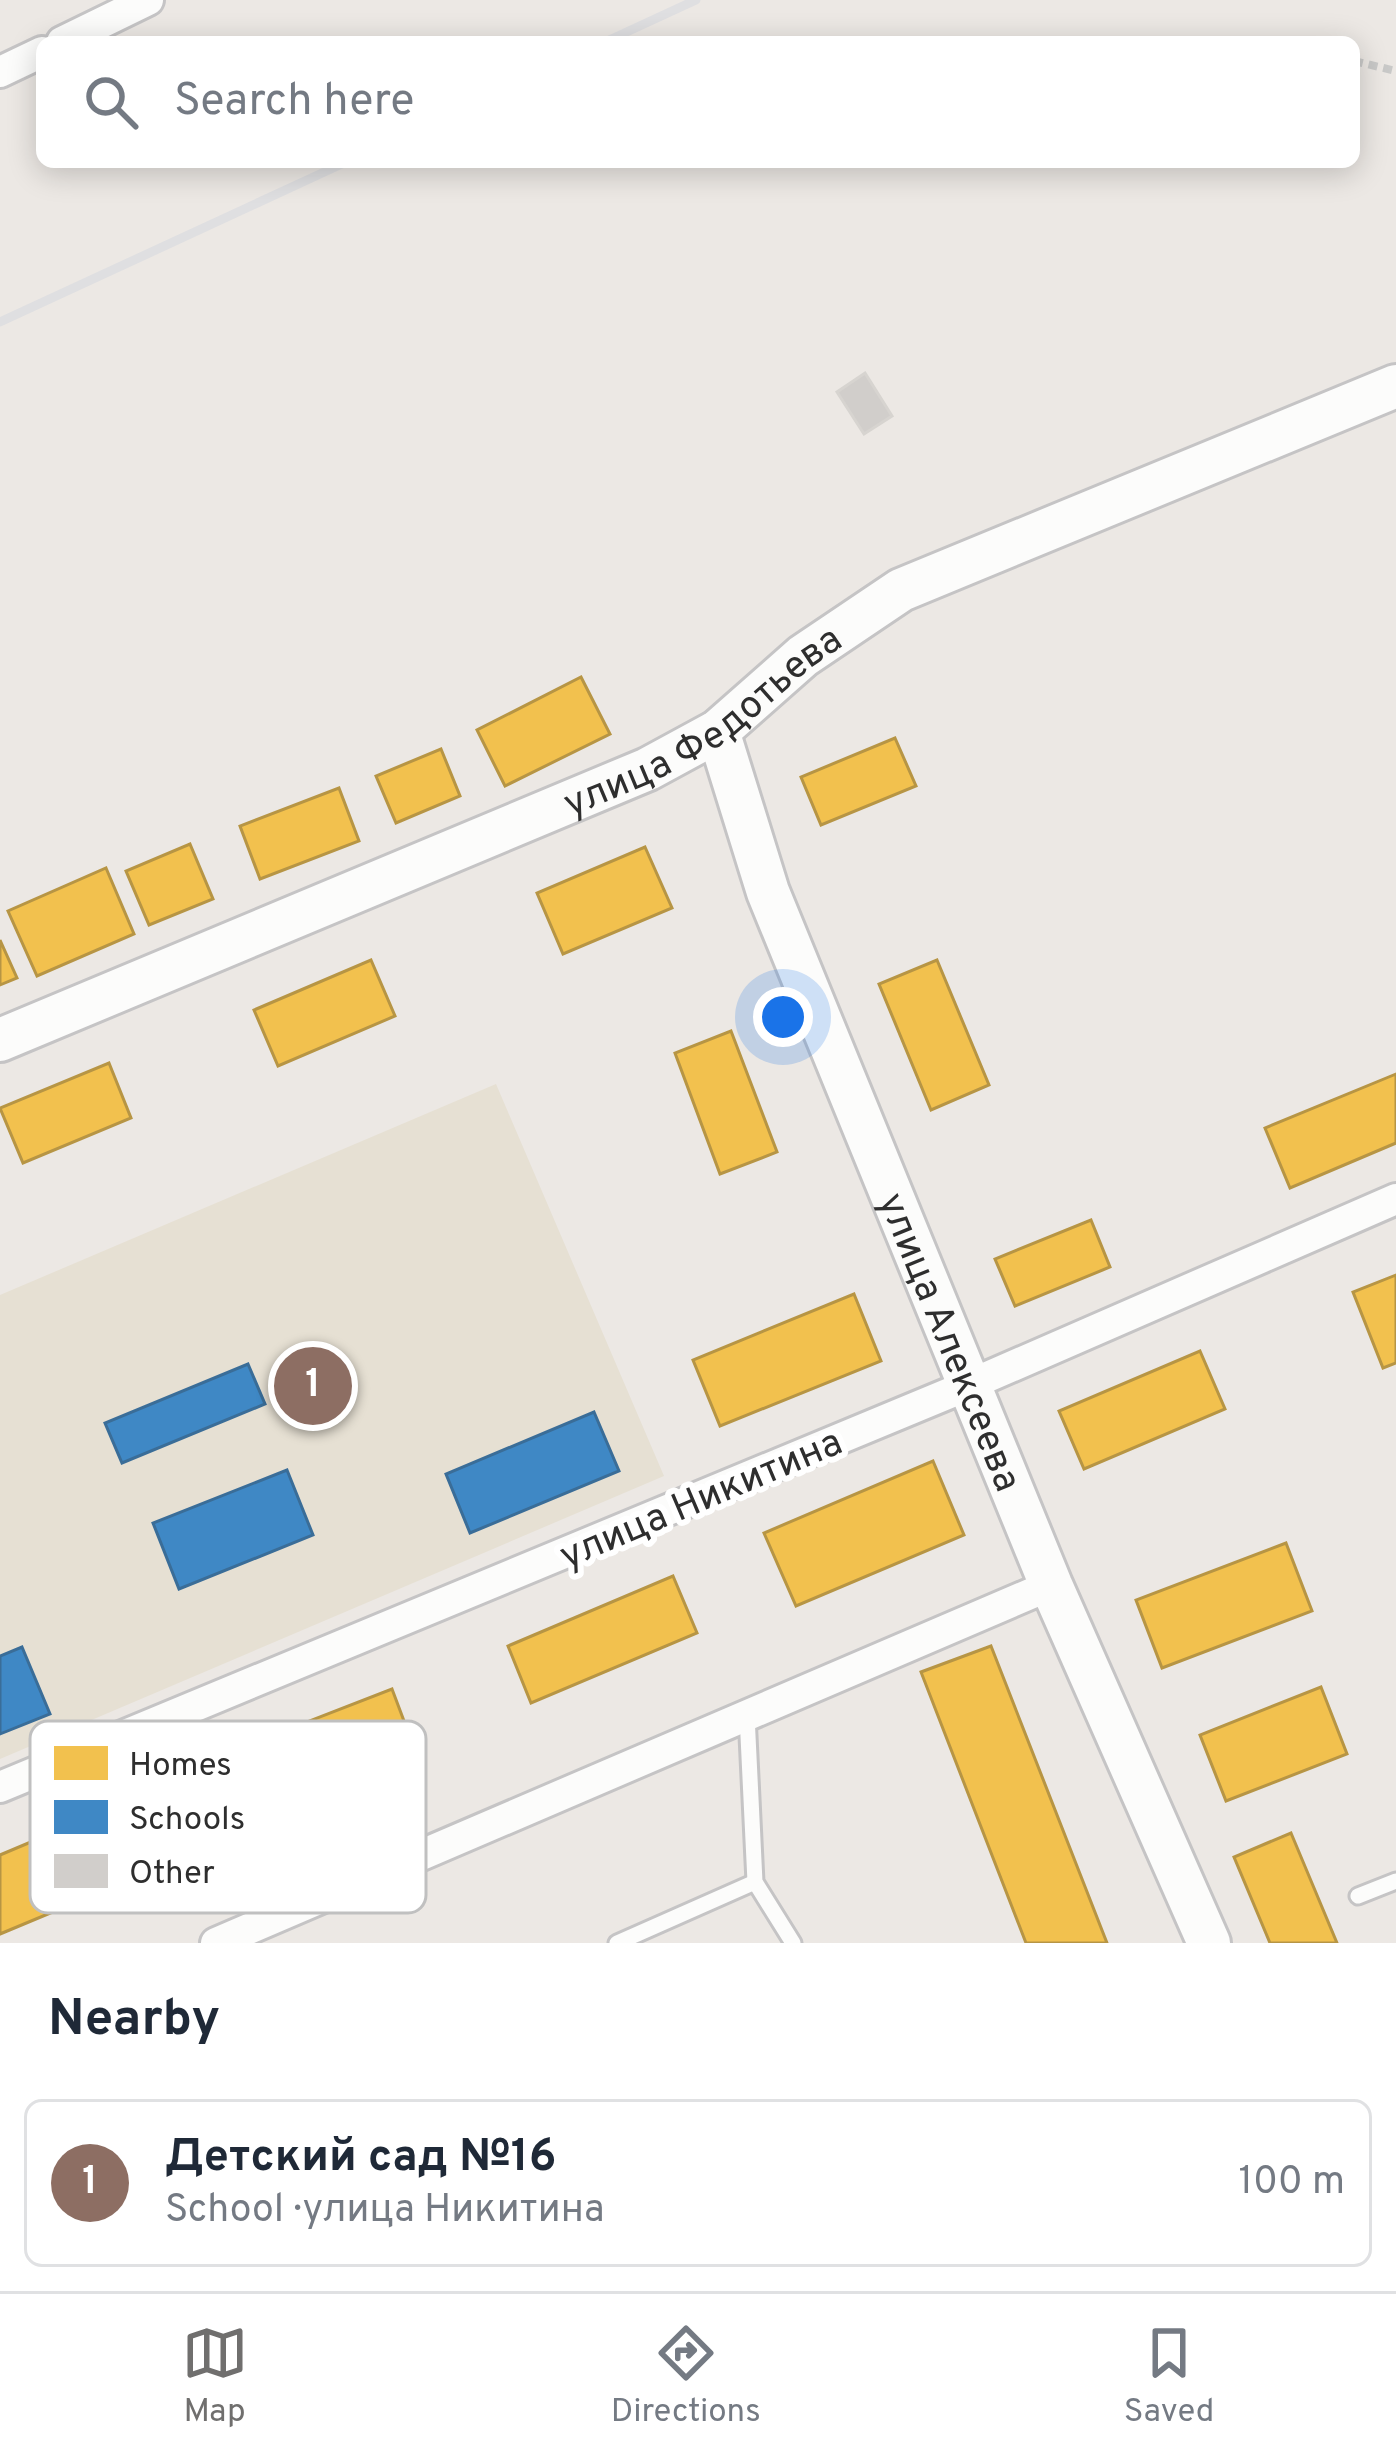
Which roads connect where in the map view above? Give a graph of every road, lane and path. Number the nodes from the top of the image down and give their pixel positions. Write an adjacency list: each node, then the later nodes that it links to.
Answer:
1 (148, 0): 2 (street)
2 (74, 36)
3 (36, 55): 6 (street)
4 (1360, 62): 5 (path)
5 (1396, 71)
6 (0, 72)
7 (1396, 386): 8 (main road, улица Федотьева)
8 (718, 731): 9 (main road, улица Федотьева); 11 (main road, улица Алексеева)
9 (0, 1040)
10 (1396, 1199): 11 (street, улица Никитина)
11 (969, 1385): 12 (main road, улица Алексеева); 14 (street, улица Никитина)
12 (1051, 1585): 13 (street); 25 (main road, улица Алексеева)
13 (747, 1715): 17 (street); 19 (lane)
14 (159, 1721)
15 (30, 1775): 16 (street, улица Никитина)
16 (0, 1787)
17 (426, 1853)
18 (1396, 1881): 20 (lane)
19 (755, 1882): 23 (lane); 24 (lane)
20 (1358, 1896)
21 (286, 1913): 22 (street)
22 (216, 1943)
23 (617, 1943)
24 (793, 1943)
25 (1210, 1943)

